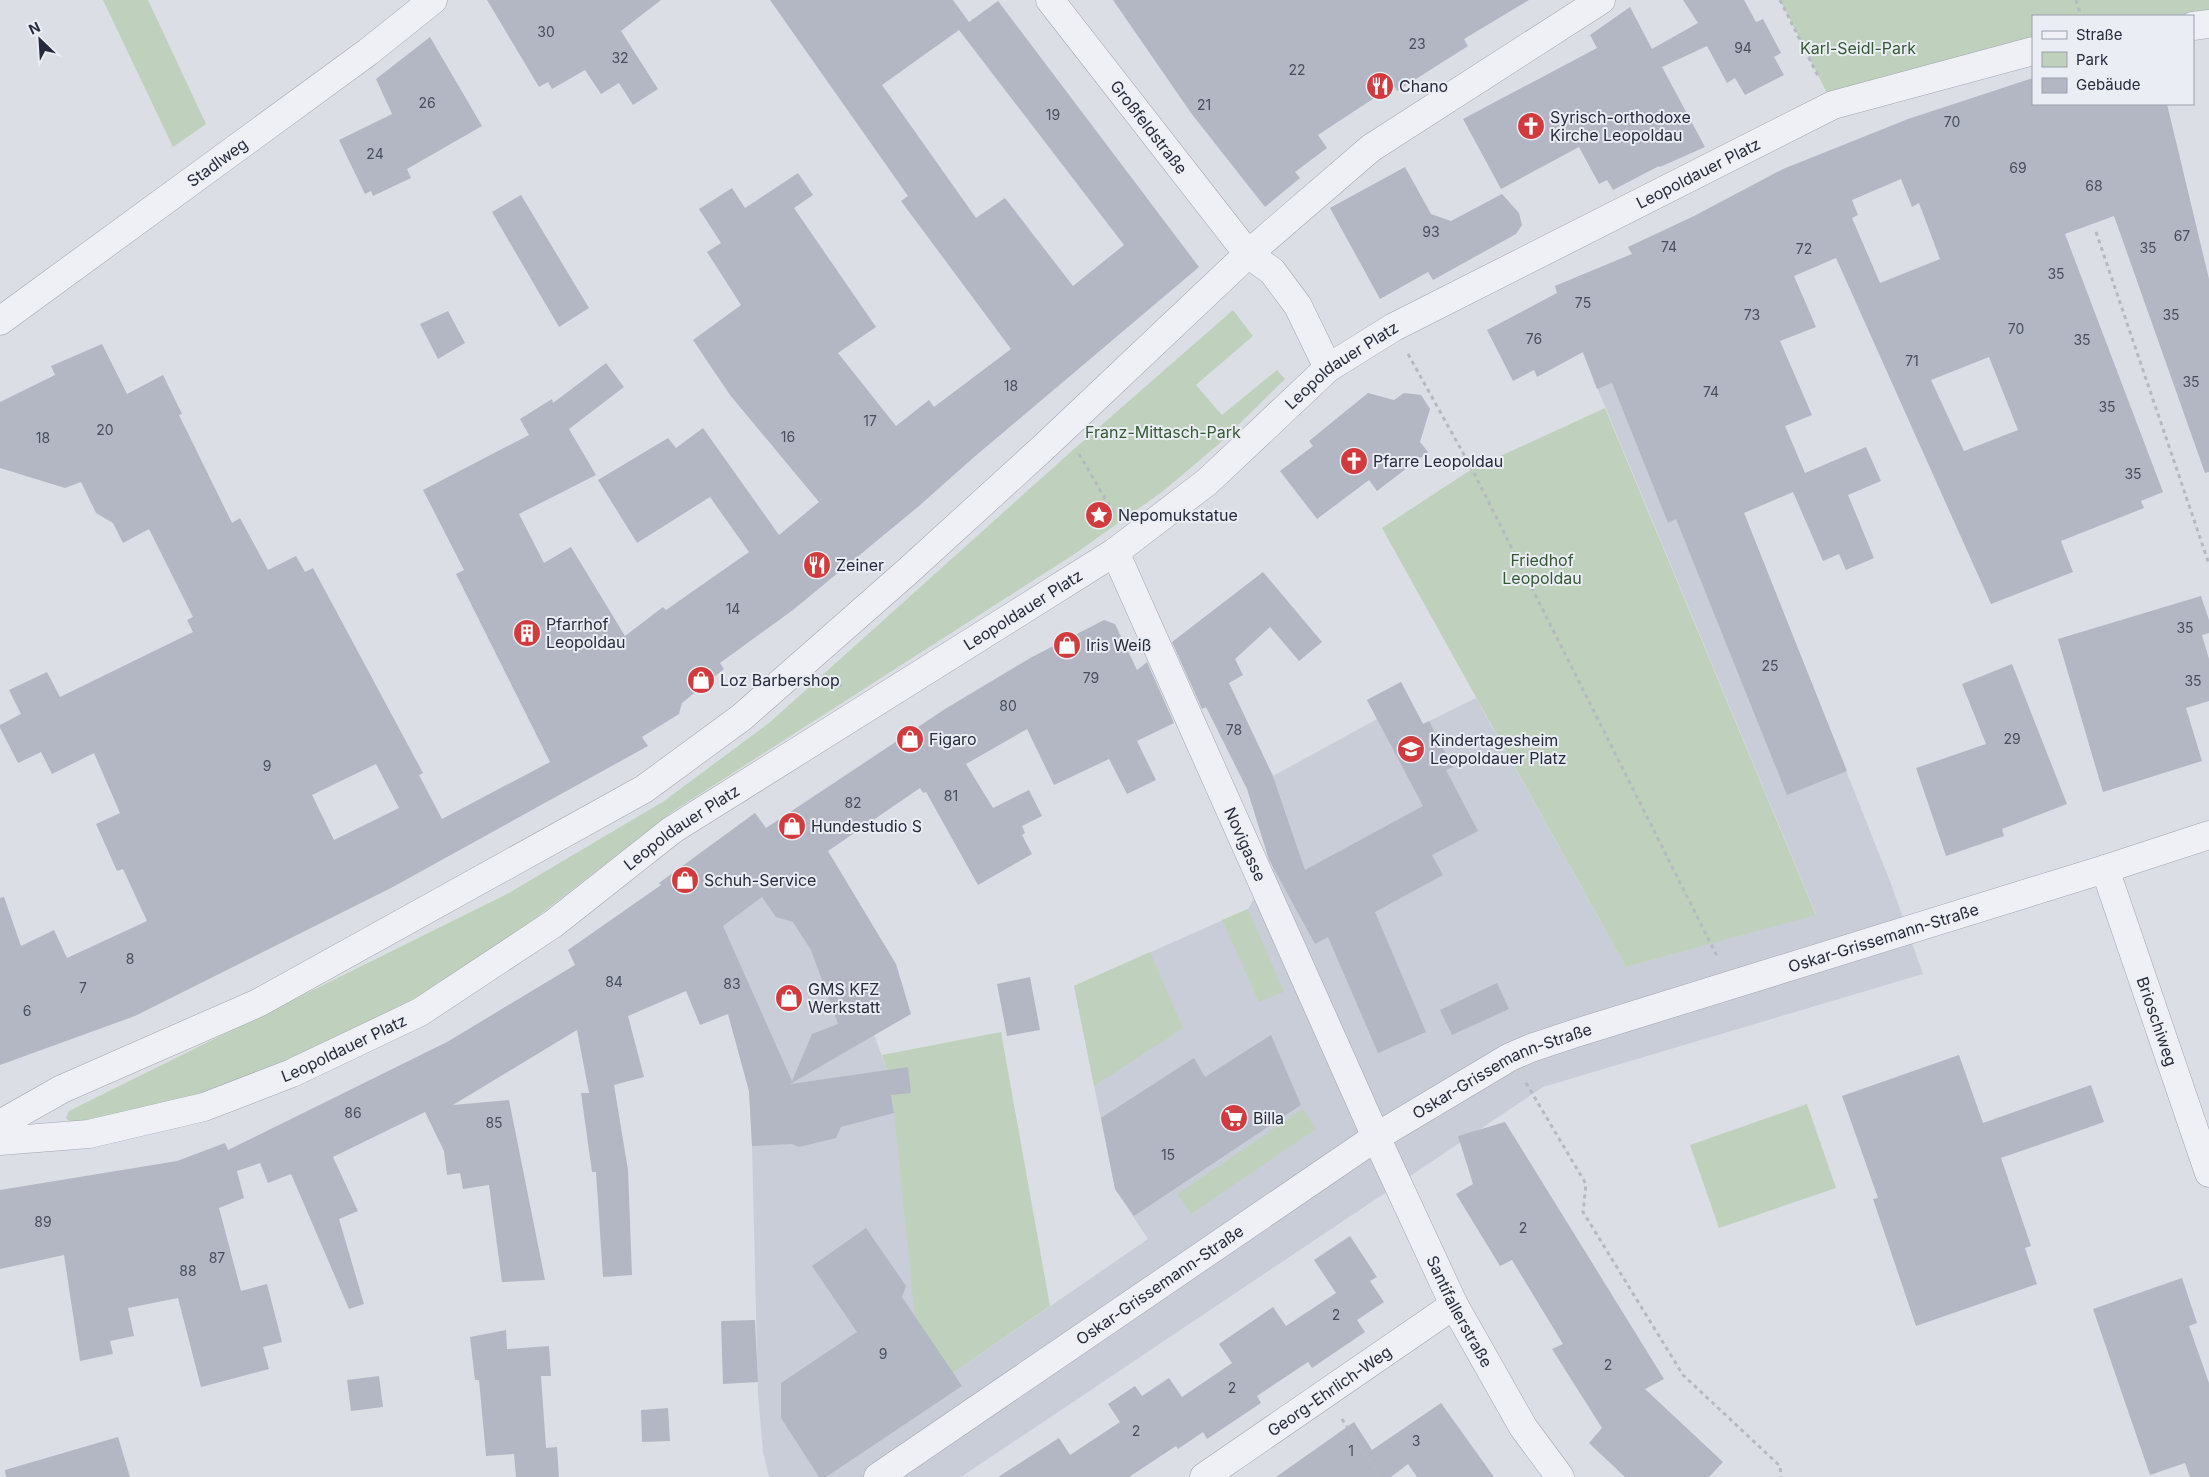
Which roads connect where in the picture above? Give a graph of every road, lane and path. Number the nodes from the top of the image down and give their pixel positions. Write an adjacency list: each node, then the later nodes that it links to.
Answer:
1 (432, 0): 13 (street, Stadlweg)
2 (1050, 0): 12 (street, Großfeldstraße)
3 (1601, 0): 12 (street)
4 (1780, 0): 10 (path)
5 (2076, 0): 6 (path)
6 (2081, 15)
7 (2209, 24): 8 (street)
8 (2194, 26)
9 (2032, 51): 10 (street, Leopoldauer Platz)
10 (1833, 105): 14 (street, Leopoldauer Platz)
11 (2096, 232): 18 (path)
12 (1248, 254): 15 (street, Großfeldstraße); 16 (street)
13 (0, 321)
14 (1394, 327): 15 (street, Leopoldauer Platz); 23 (path)
15 (1328, 368): 17 (street, Leopoldauer Platz)
16 (1064, 428): 17 (path); 19 (street)
17 (1122, 547): 20 (street, Leopoldauer Platz); 26 (street, Novigasse)
18 (2209, 564)
19 (815, 653): 20 (path); 25 (street)
20 (860, 711): 27 (street, Leopoldauer Platz)
21 (2209, 834): 22 (street, Oskar-Grissemann-Straße)
22 (2105, 869): 24 (street, Oskar-Grissemann-Straße); 28 (street, Brioschiweg)
23 (1711, 944)
24 (1510, 1057): 26 (street, Oskar-Grissemann-Straße); 35 (path)
25 (0, 1124)
26 (1376, 1137): 29 (street, Santifallerstraße); 31 (street, Oskar-Grissemann-Straße)
27 (0, 1140)
28 (2209, 1173)
29 (1454, 1305): 30 (street, Georg-Ehrlich-Weg); 34 (street, Santifallerstraße)
30 (1324, 1394): 32 (street, Georg-Ehrlich-Weg); 33 (path)
31 (878, 1477)
32 (1204, 1477)
33 (1380, 1477)
34 (1560, 1477)
35 (1780, 1477)

